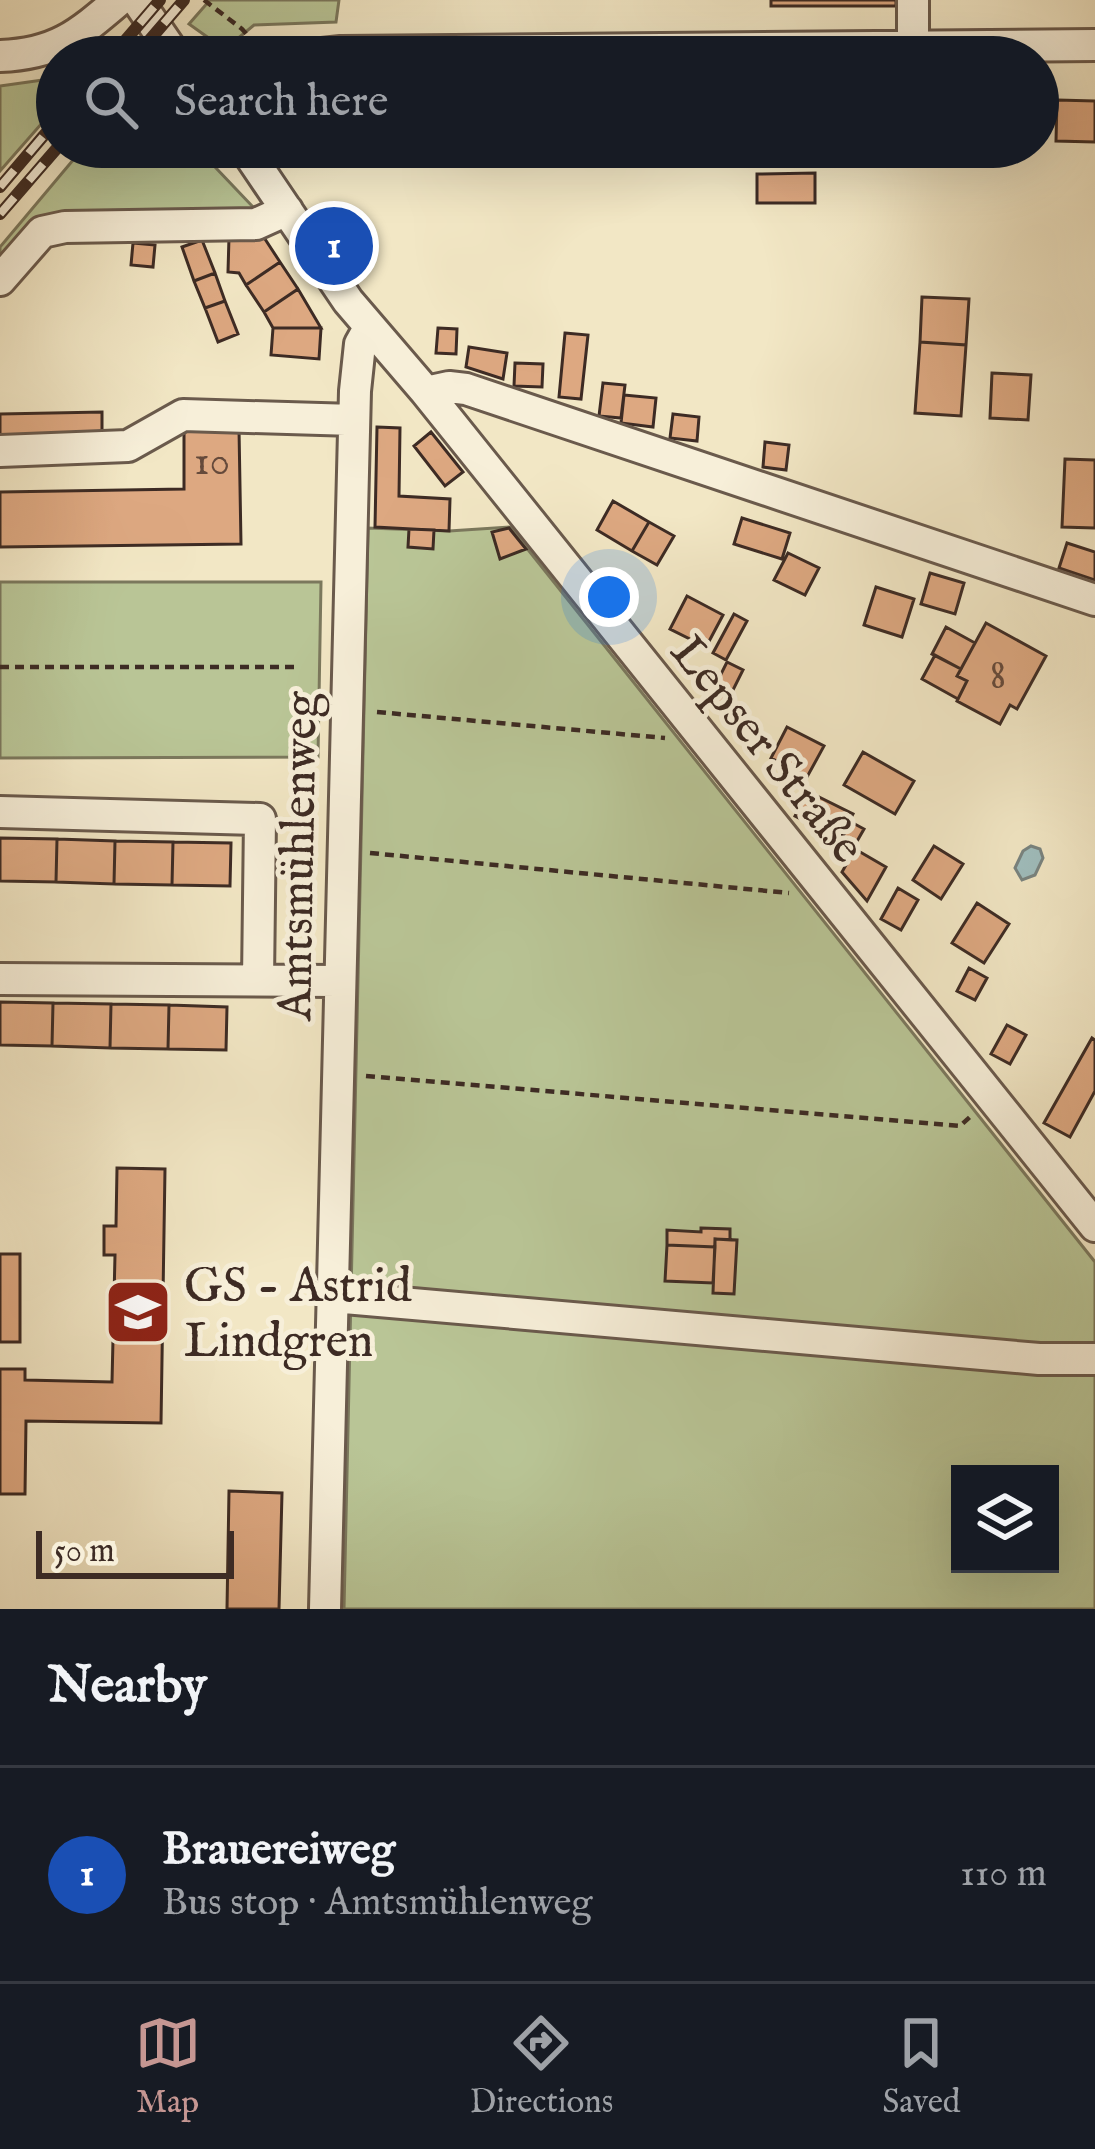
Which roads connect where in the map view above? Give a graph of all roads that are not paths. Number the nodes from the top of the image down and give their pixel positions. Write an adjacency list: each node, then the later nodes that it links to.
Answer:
1 (119, 0): 4 (street)
2 (137, 0): 5 (street)
3 (913, 0): 6 (street)
4 (73, 36)
5 (162, 36)
6 (914, 36)
7 (1095, 45): 8 (street)
8 (1059, 46)
9 (36, 53): 10 (street)
10 (0, 56)
11 (258, 168): 12 (street)
12 (287, 210): 13 (street); 14 (street)
13 (0, 280)
14 (370, 328): 15 (street, Lepser Straße); 16 (street, Amtsmühlenweg)
15 (426, 392): 18 (street); 23 (street, Lepser Straße)
16 (354, 420): 17 (street); 22 (street, Amtsmühlenweg)
17 (0, 451)
18 (1095, 600)
19 (0, 812): 21 (street)
20 (0, 979): 21 (street)
21 (258, 980): 22 (street)
22 (338, 982): 24 (street, Amtsmühlenweg)
23 (1095, 1226)
24 (333, 1297): 25 (street); 26 (street, Amtsmühlenweg)
25 (1095, 1359)
26 (325, 1609)

